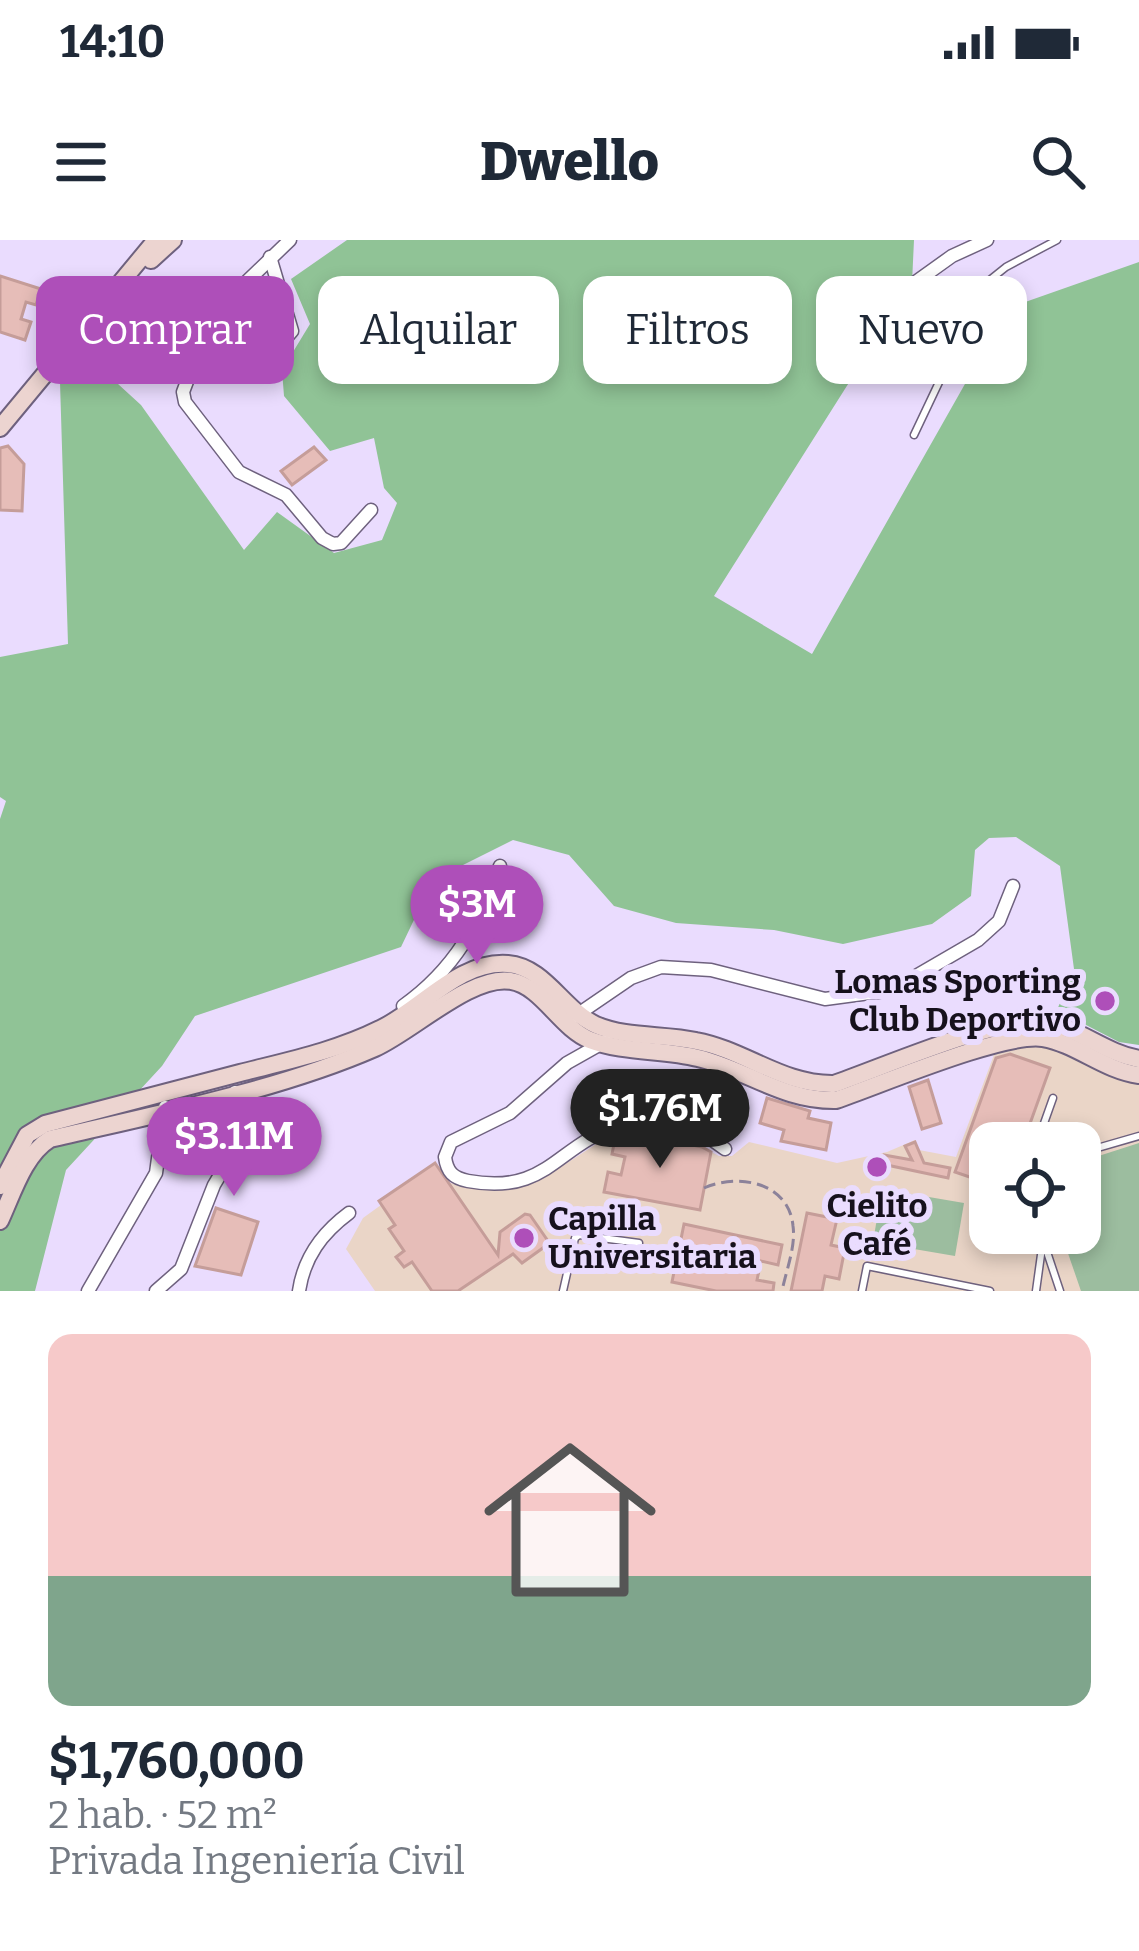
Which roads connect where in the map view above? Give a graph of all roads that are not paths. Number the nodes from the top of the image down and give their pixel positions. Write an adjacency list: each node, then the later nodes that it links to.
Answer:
1 (156, 240): 7 (main road)
2 (172, 240): 7 (main road)
3 (290, 240): 6 (street)
4 (987, 240): 9 (street)
5 (1057, 240): 11 (lane)
6 (270, 257): 8 (street); 12 (street)
7 (130, 275): 10 (main road)
8 (276, 276)
9 (924, 276)
10 (4, 421)
11 (914, 435)
12 (370, 510)
13 (500, 866): 16 (street)
14 (1013, 886): 15 (street)
15 (572, 1020): 16 (main road); 17 (main road); 21 (main road)
16 (377, 1031): 20 (main road)
17 (606, 1036): 18 (main road); 19 (main road); 28 (street)
18 (1139, 1059)
19 (1139, 1075)
20 (168, 1092): 23 (street); 25 (main road)
21 (235, 1092): 23 (main road); 40 (street)
22 (1053, 1098): 24 (lane)
23 (164, 1112): 32 (main road); 39 (street)
24 (1044, 1122)
25 (27, 1135): 29 (main road); 30 (main road)
26 (1139, 1136): 27 (lane)
27 (1101, 1147)
28 (724, 1149)
29 (0, 1168)
30 (0, 1186)
31 (349, 1213): 41 (street)
32 (0, 1221)
33 (1042, 1254): 37 (lane)
34 (1049, 1254): 36 (lane)
35 (572, 1257): 35 (lane); 42 (lane)
36 (1053, 1267): 37 (lane); 45 (lane)
37 (1040, 1269): 44 (lane)
38 (862, 1289): 43 (lane)
39 (88, 1291)
40 (156, 1291)
41 (299, 1291)
42 (563, 1291)
43 (990, 1291)
44 (1036, 1291)
45 (1060, 1291)

